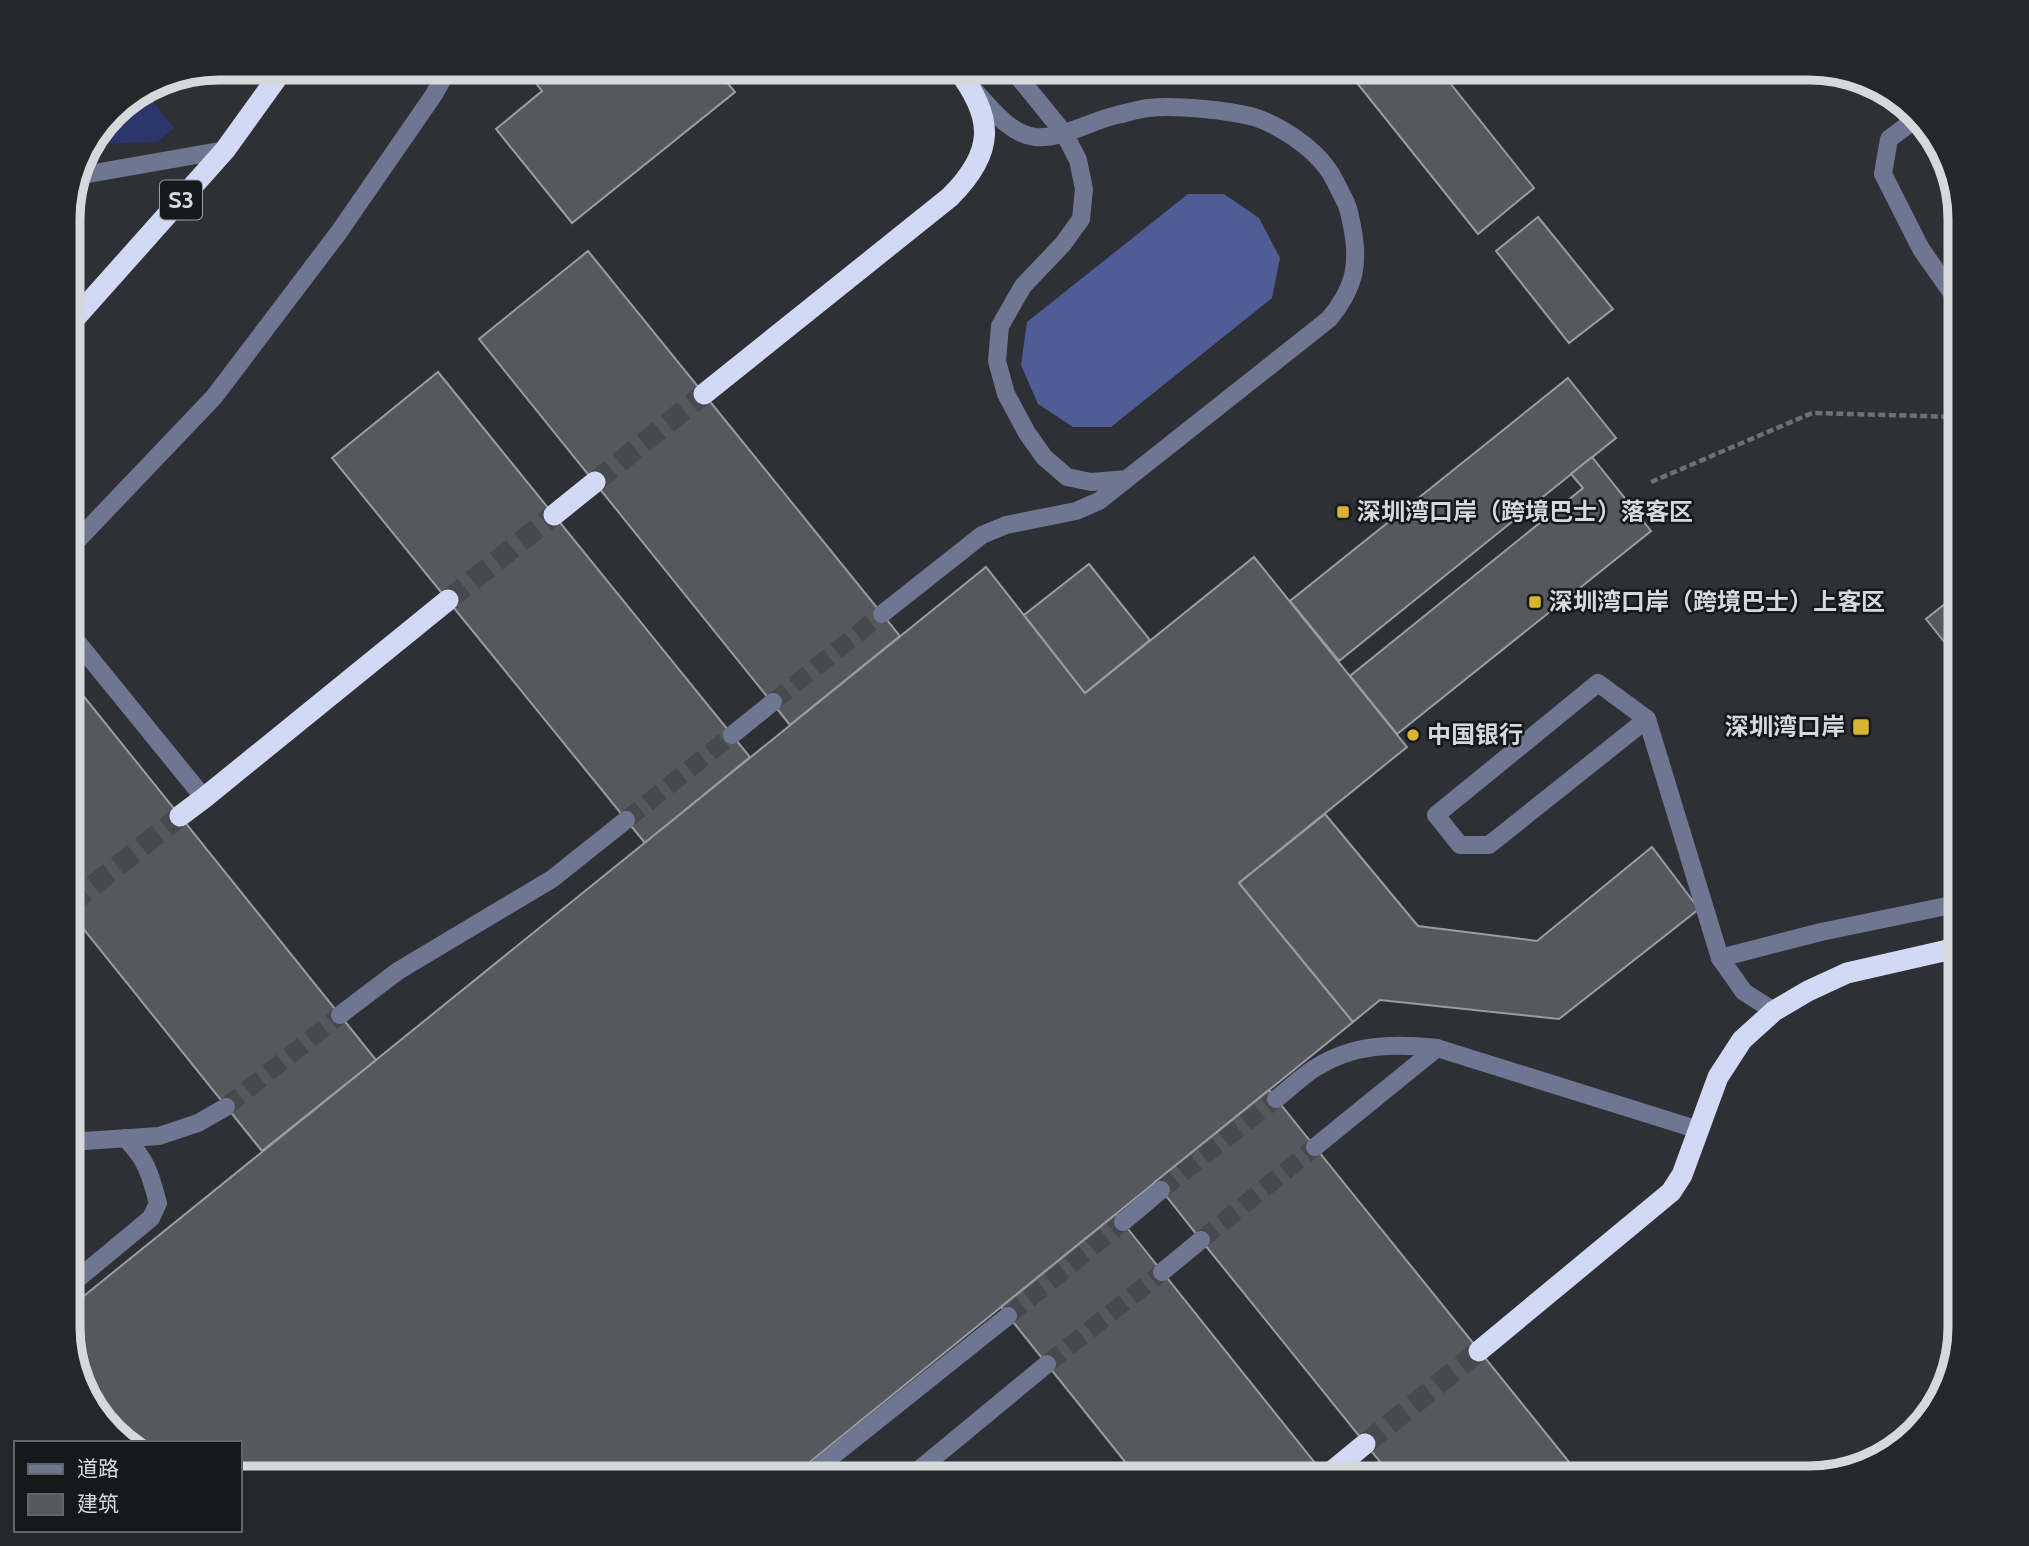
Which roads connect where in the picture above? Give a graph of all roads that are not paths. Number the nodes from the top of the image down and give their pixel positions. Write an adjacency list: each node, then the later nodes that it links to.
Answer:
1 (1021, 80): 7 (street)
2 (275, 81): 8 (highway, S3)
3 (442, 81): 16 (street)
4 (965, 81): 12 (highway)
5 (966, 81): 7 (street)
6 (1910, 123): 10 (street)
7 (1064, 133): 13 (street); 13 (street)
8 (225, 150): 9 (street); 11 (highway, S3)
9 (88, 174)
10 (1948, 287)
11 (81, 312)
12 (704, 394)
13 (1127, 479): 18 (street)
14 (595, 482): 15 (highway)
15 (554, 515)
16 (81, 536)
17 (448, 600): 23 (highway)
18 (881, 614)
19 (81, 647): 23 (street)
20 (773, 702): 22 (street)
21 (1647, 719): 21 (street); 28 (street)
22 (732, 735)
23 (204, 798): 24 (highway)
24 (180, 816)
25 (626, 820): 30 (street)
26 (1948, 906): 28 (street)
27 (1948, 950): 29 (highway)
28 (1720, 958): 29 (street)
29 (1774, 1011): 34 (highway)
30 (340, 1015)
31 (1437, 1048): 32 (street); 34 (street); 37 (street)
32 (1276, 1099)
33 (226, 1107): 35 (street)
34 (1699, 1130): 44 (highway)
35 (125, 1138): 36 (street); 41 (street)
36 (81, 1141)
37 (1315, 1147)
38 (1161, 1191): 39 (street)
39 (1123, 1222)
40 (1201, 1240): 42 (street)
41 (81, 1272)
42 (1162, 1272)
43 (1008, 1316): 47 (street)
44 (1479, 1350)
45 (1047, 1364): 48 (street)
46 (1365, 1444): 49 (highway)
47 (820, 1466)
48 (924, 1466)
49 (1338, 1466)

